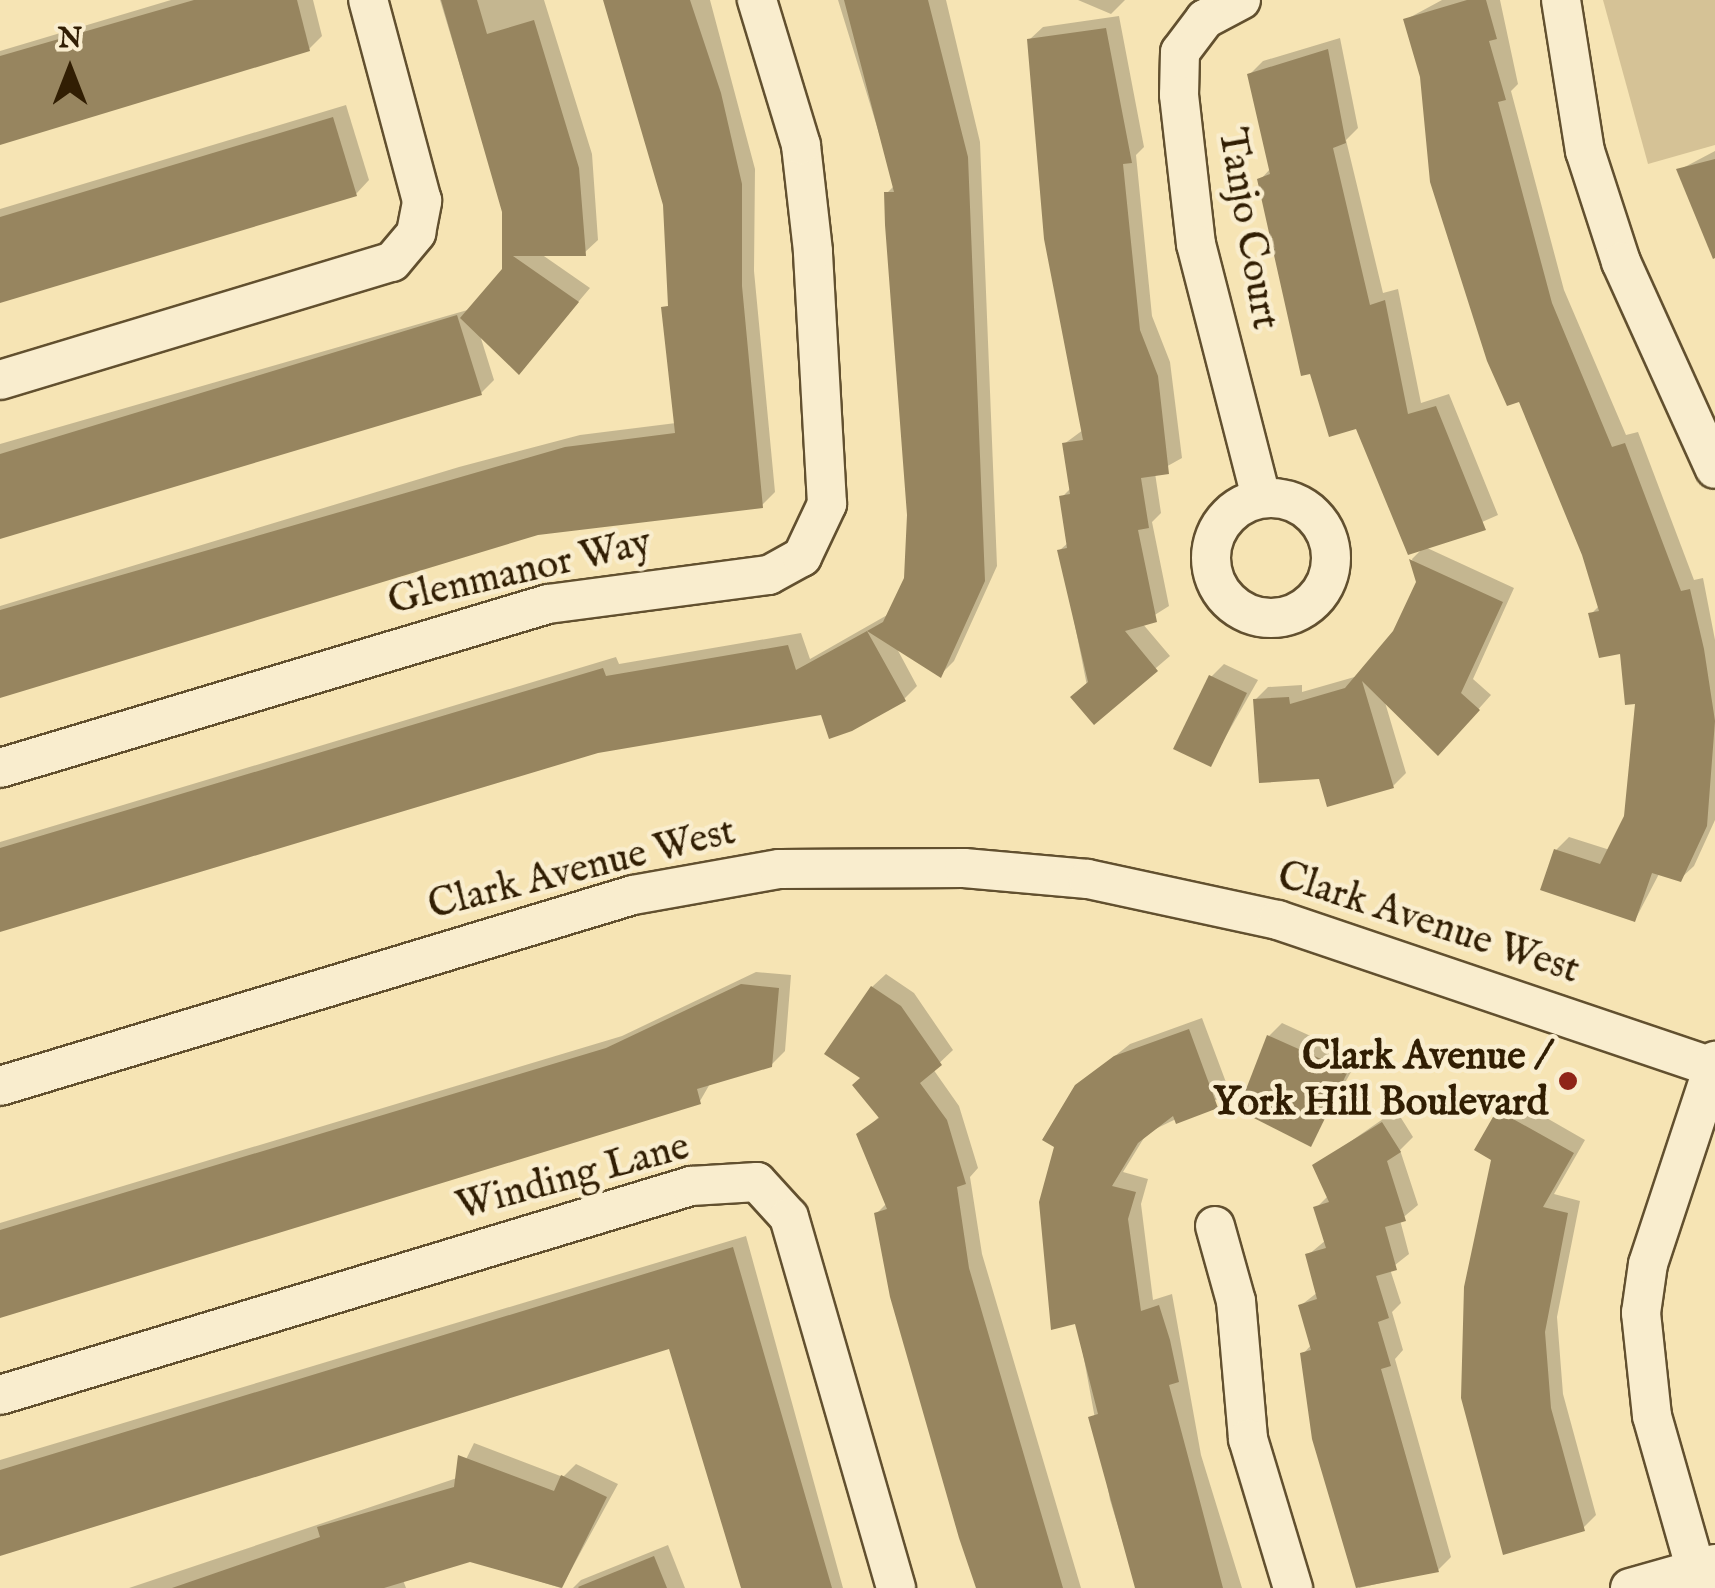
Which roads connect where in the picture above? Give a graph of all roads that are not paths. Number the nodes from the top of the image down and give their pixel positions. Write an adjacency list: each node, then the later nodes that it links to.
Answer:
1 (368, 0): 5 (street)
2 (757, 0): 8 (street, Glenmanor Way)
3 (1241, 0): 7 (street, Tanjo Court)
4 (1561, 0): 6 (street)
5 (0, 380)
6 (1715, 469)
7 (1262, 498)
8 (0, 768)
9 (1714, 1066): 10 (street, Clark Avenue West); 13 (street)
10 (0, 1086)
11 (1215, 1226): 15 (street)
12 (0, 1395): 14 (street, Winding Lane)
13 (1704, 1574): 16 (street)
14 (896, 1588)
15 (1294, 1588)
16 (1630, 1588)

